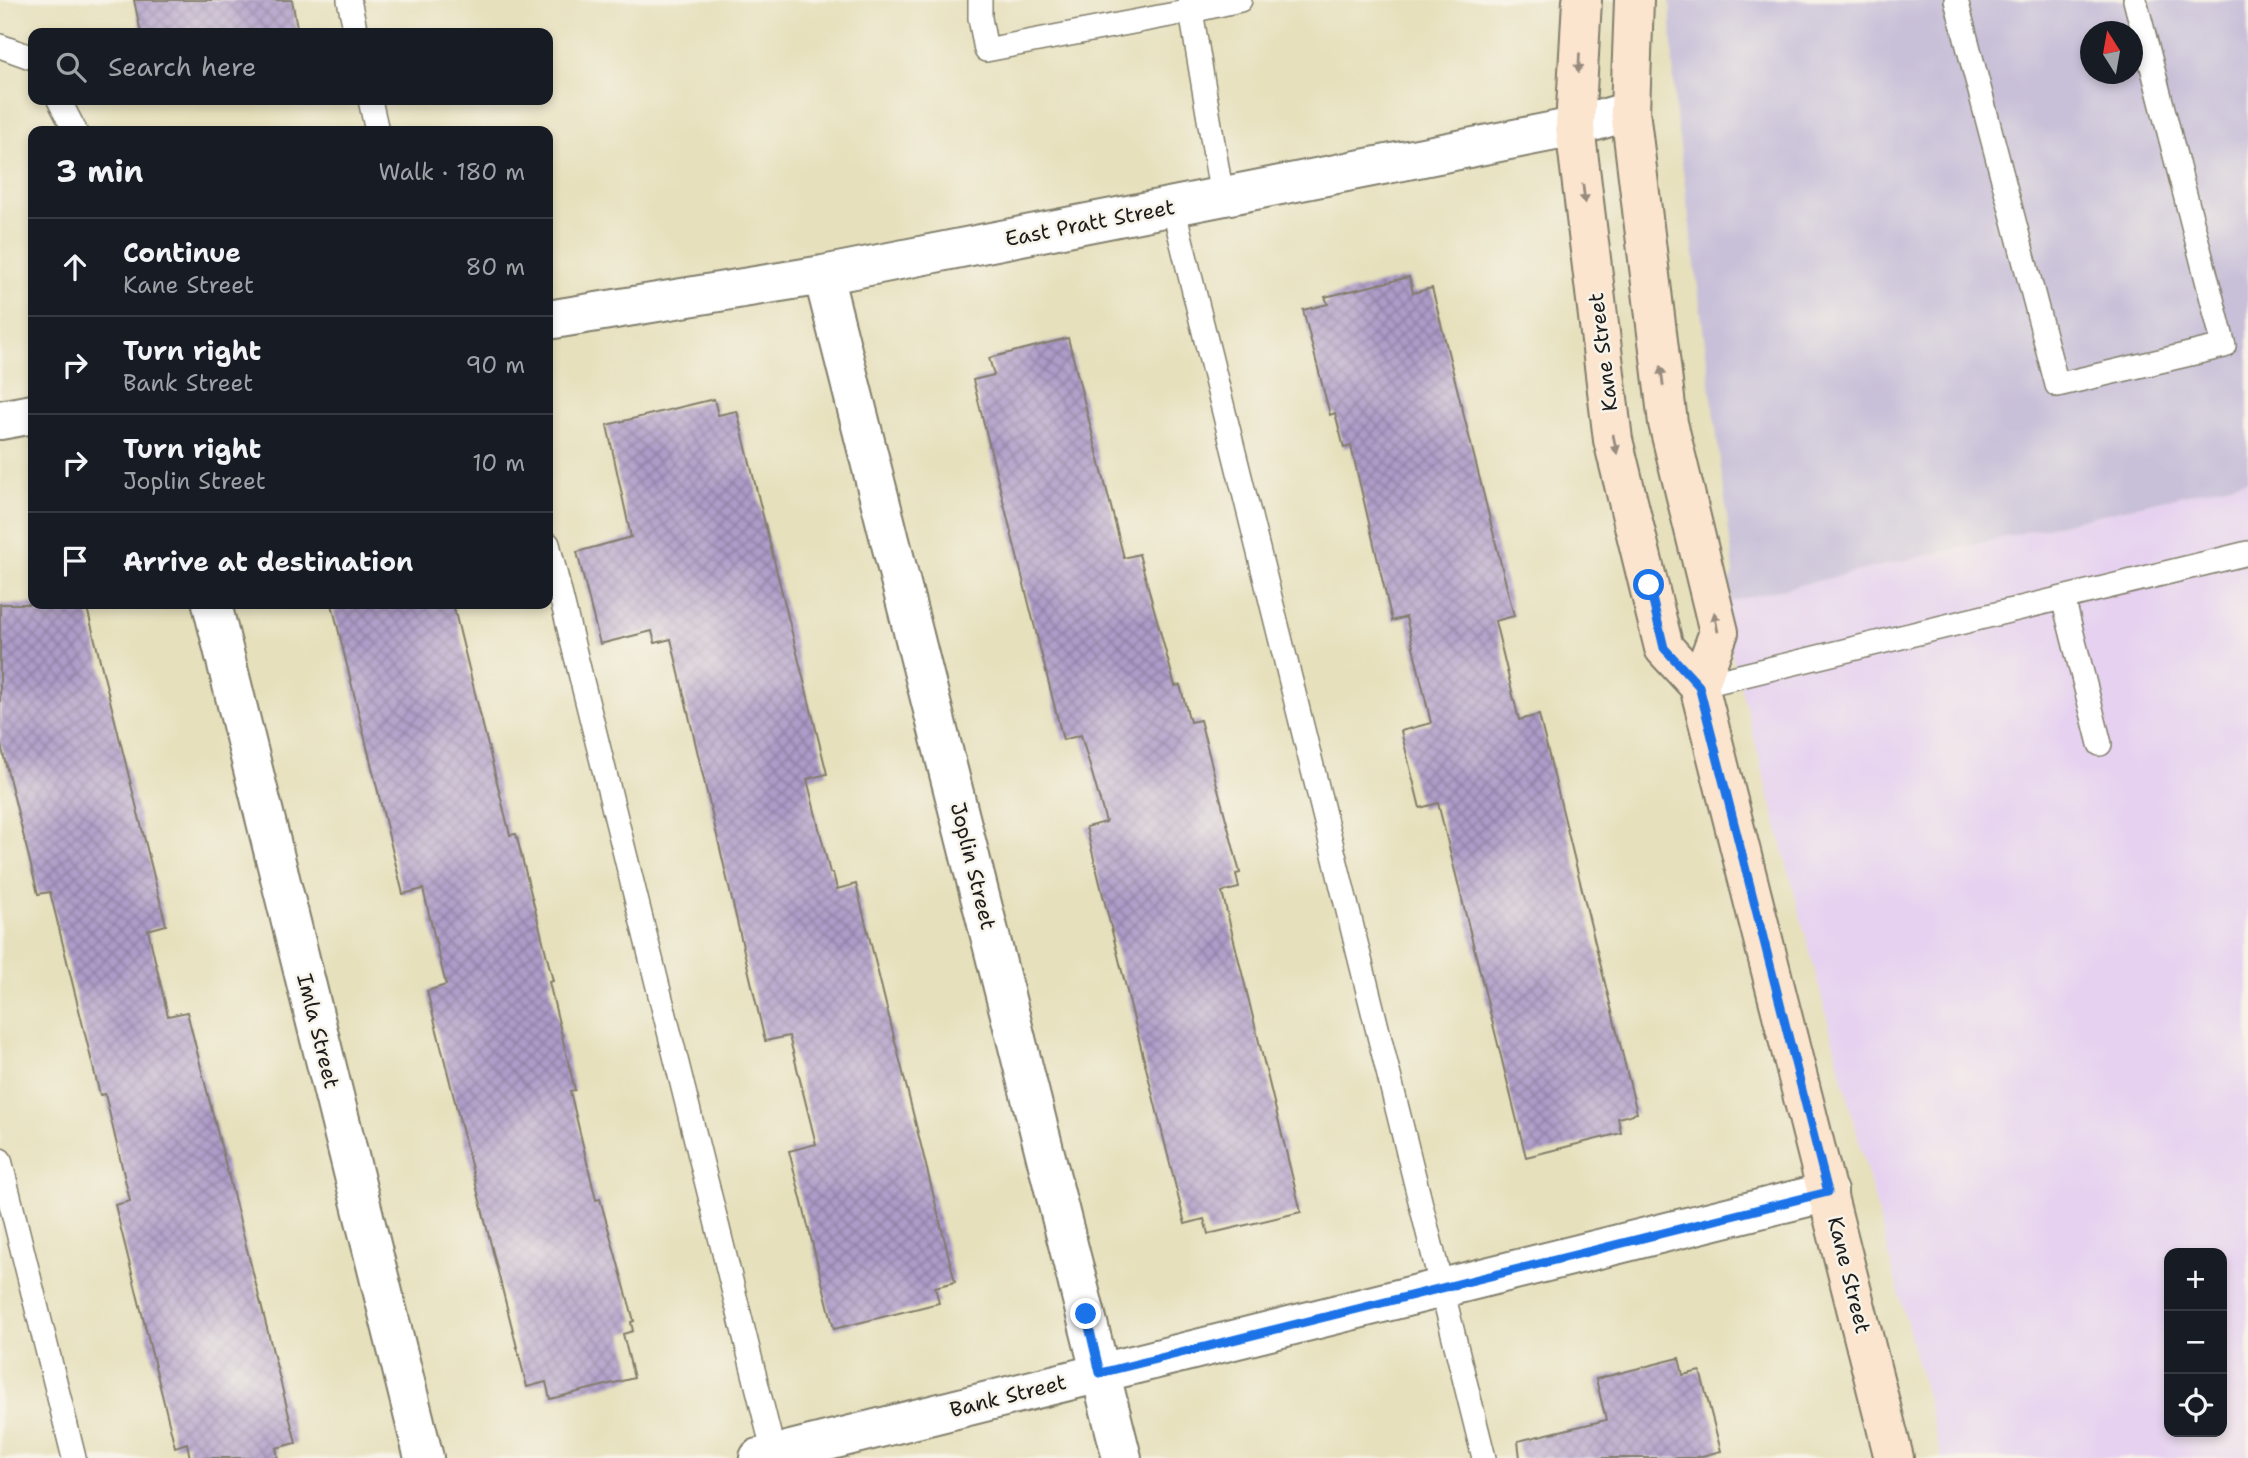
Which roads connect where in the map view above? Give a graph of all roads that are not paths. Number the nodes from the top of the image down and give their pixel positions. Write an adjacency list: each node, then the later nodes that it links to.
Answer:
1 (349, 0): 9 (lane)
2 (980, 0): 8 (lane)
3 (1240, 0): 8 (lane)
4 (1582, 0): 17 (main road, Kane Street, one-way to 17)
5 (1634, 0): 14 (main road)
6 (1956, 0): 7 (lane)
7 (2134, 0)
8 (1191, 5): 18 (lane)
9 (355, 28)
10 (0, 46): 11 (lane)
11 (28, 56)
12 (62, 105): 15 (lane)
13 (371, 105): 16 (lane)
14 (1630, 111): 17 (street, East Pratt Street); 28 (main road, one-way to 14)
15 (72, 126)
16 (376, 126)
17 (1575, 127): 18 (street, East Pratt Street); 28 (main road, Kane Street, one-way to 28)
18 (1222, 197): 19 (street, East Pratt Street)
19 (1173, 207): 20 (street, East Pratt Street); 32 (lane)
20 (823, 275): 21 (street, East Pratt Street); 33 (street, Joplin Street)
21 (553, 319)
22 (28, 415): 23 (street)
23 (0, 420)
24 (2248, 553): 26 (lane)
25 (553, 565): 34 (lane)
26 (2063, 598): 28 (lane); 29 (lane)
27 (213, 609): 36 (street, Imla Street)
28 (1699, 686): 31 (main road, Kane Street)
29 (2100, 744)
30 (0, 1160): 35 (lane)
31 (1828, 1192): 32 (street, Bank Street); 39 (main road, Kane Street)
32 (1443, 1288): 33 (street, Bank Street); 38 (lane)
33 (1100, 1373): 34 (street, Bank Street); 37 (street, Joplin Street)
34 (770, 1457)
35 (74, 1458)
36 (424, 1458)
37 (1122, 1458)
38 (1484, 1458)
39 (1894, 1458)

